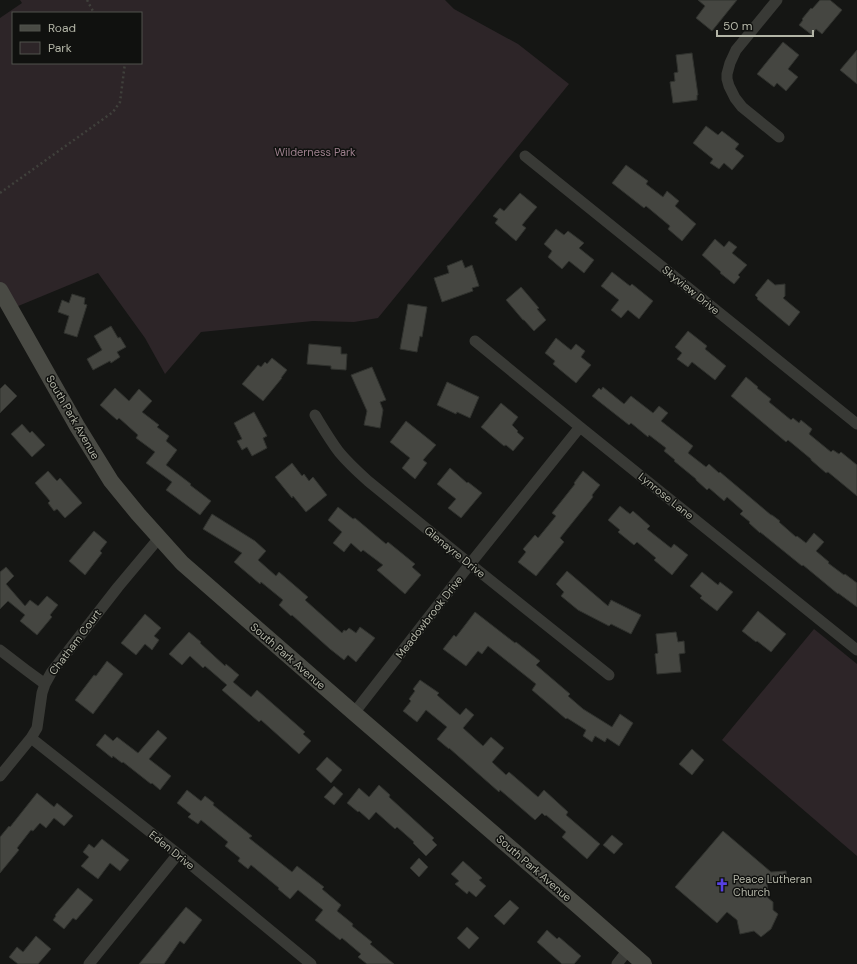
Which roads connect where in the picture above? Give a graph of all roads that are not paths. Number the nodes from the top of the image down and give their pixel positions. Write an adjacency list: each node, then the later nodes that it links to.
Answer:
1 (777, 0): 2 (street)
2 (779, 137)
3 (525, 156): 7 (street, Skyview Drive)
4 (0, 290): 9 (main road, South Park Avenue)
5 (475, 341): 8 (street, Lynrose Lane)
6 (315, 415): 10 (street, Glenayre Drive)
7 (857, 424)
8 (580, 427): 10 (street, Meadowbrook Drive); 12 (street, Lynrose Lane)
9 (158, 538): 14 (street, Chatham Court); 15 (main road, South Park Avenue)
10 (470, 564): 13 (street, Glenayre Drive); 15 (street, Meadowbrook Drive)
11 (0, 650): 14 (street)
12 (857, 650)
13 (609, 675)
14 (45, 684): 16 (street, Chatham Court)
15 (354, 713): 19 (main road, South Park Avenue)
16 (31, 738): 17 (street, Chatham Court); 18 (street, Eden Drive)
17 (0, 776)
18 (178, 854): 20 (street); 21 (street, Eden Drive)
19 (628, 950): 22 (street); 23 (main road, South Park Avenue)
20 (89, 964)
21 (311, 964)
22 (617, 964)
23 (644, 964)

